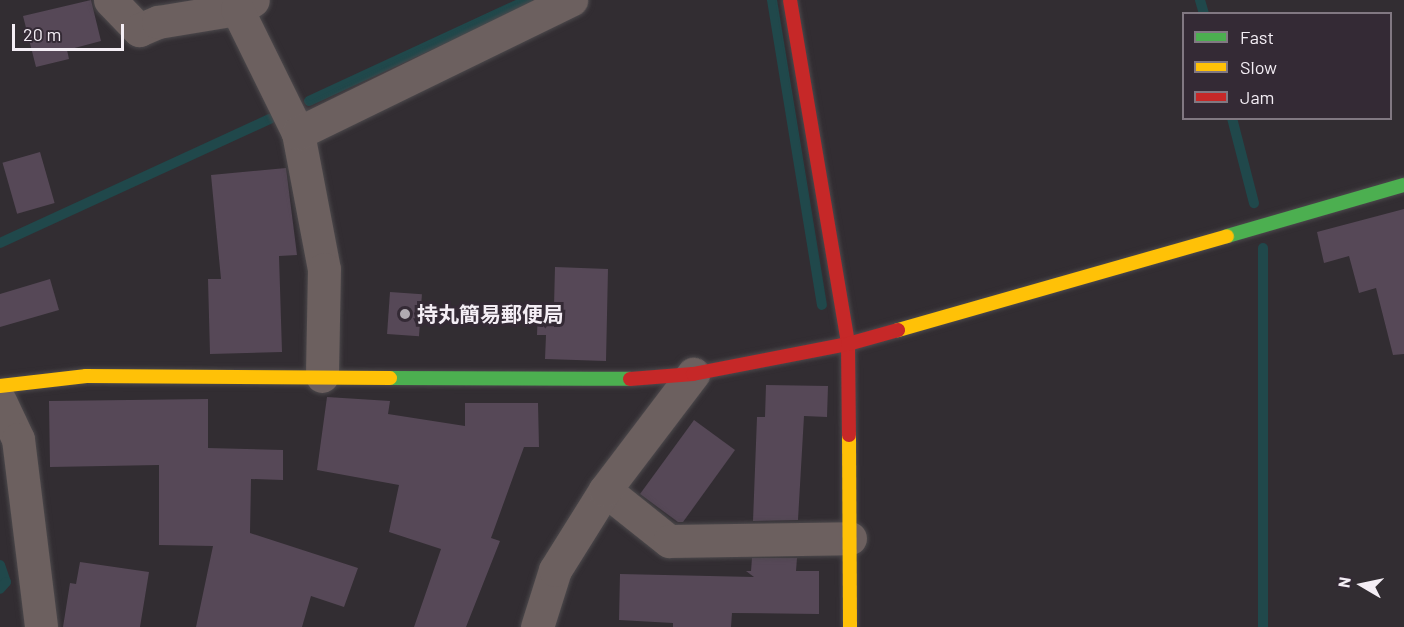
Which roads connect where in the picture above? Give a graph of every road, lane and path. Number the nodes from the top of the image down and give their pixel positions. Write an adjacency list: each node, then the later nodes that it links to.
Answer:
1 (110, 0): 4 (street)
2 (572, 0): 5 (street)
3 (790, 0): 7 (street)
4 (245, 4): 5 (street)
5 (298, 134): 9 (street)
6 (1404, 185): 7 (street)
7 (848, 344): 8 (street); 13 (street)
8 (693, 374): 9 (street); 12 (street)
9 (322, 376): 10 (street)
10 (0, 386)
11 (0, 401): 14 (street)
12 (605, 490): 13 (street); 15 (street)
13 (850, 538): 16 (street)
14 (41, 627)
15 (537, 627)
16 (850, 627)

